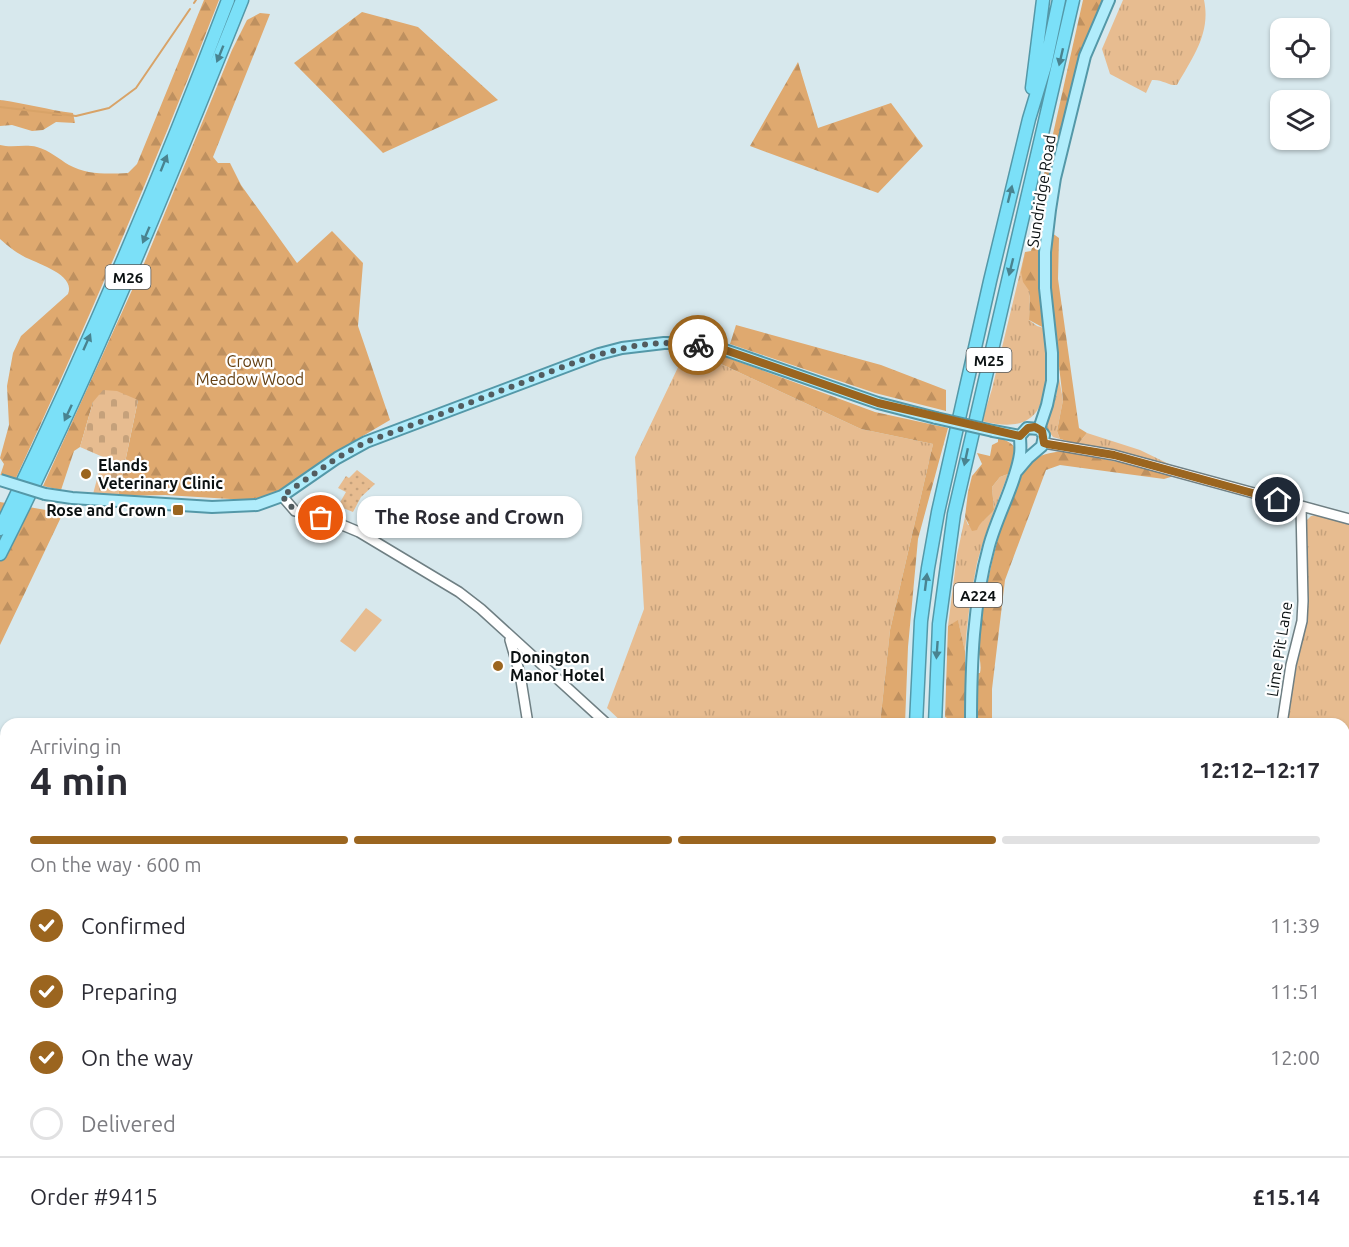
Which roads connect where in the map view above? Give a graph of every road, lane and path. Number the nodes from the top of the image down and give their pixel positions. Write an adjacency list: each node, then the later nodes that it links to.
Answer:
1 (228, 0): 16 (highway, M26, one-way to 1)
2 (242, 0): 17 (highway, M26, one-way to 17)
3 (1043, 0): 7 (highway, M25)
4 (1059, 0): 7 (highway, M25)
5 (1073, 0): 22 (highway, M25, one-way to 22)
6 (1109, 0): 8 (main road, Sundridge Road)
7 (1029, 119): 21 (highway, M25, one-way to 7)
8 (1039, 429): 9 (main road); 10 (main road)
9 (1021, 441): 10 (main road); 11 (main road, A224); 13 (main road, bridge)
10 (1040, 447): 11 (main road, A224); 14 (street)
11 (1017, 471): 23 (main road, A224)
12 (0, 480): 13 (main road, bridge)
13 (282, 496): 18 (street)
14 (1301, 506): 15 (street); 24 (street, Lime Pit Lane)
15 (1349, 519)
16 (0, 529)
17 (0, 554)
18 (511, 637): 19 (street); 20 (street)
19 (527, 718)
20 (600, 718)
21 (916, 718)
22 (935, 718)
23 (971, 718)
24 (1283, 718)

